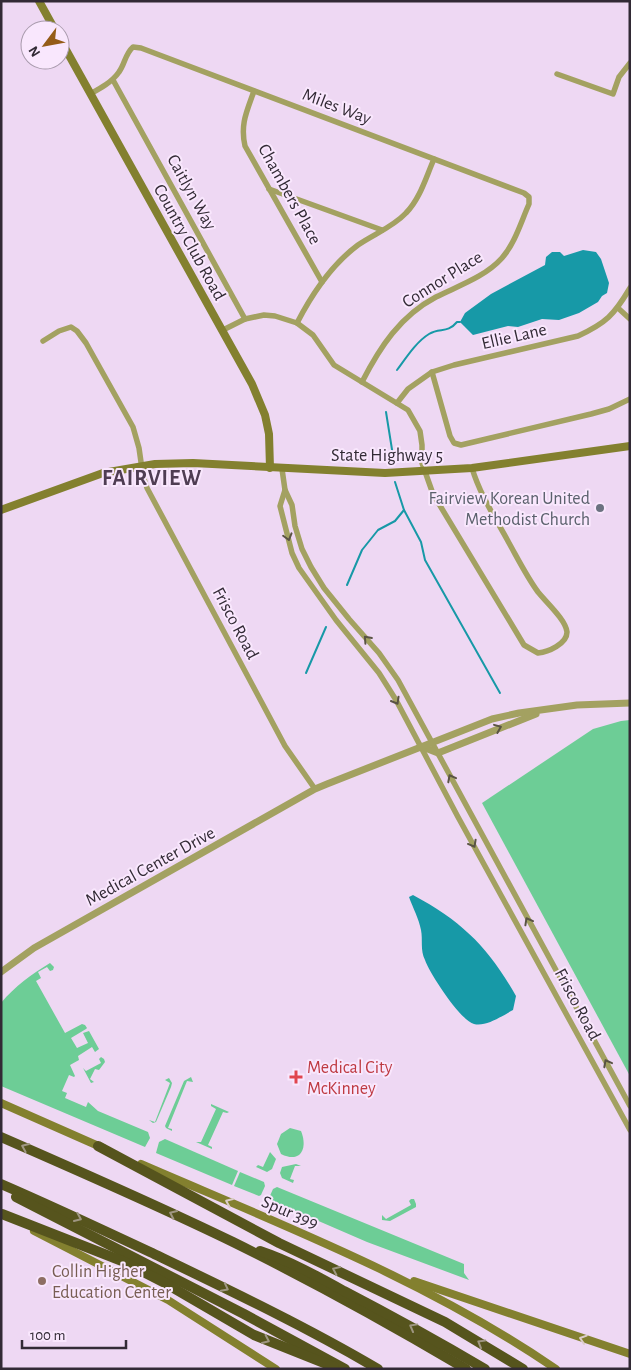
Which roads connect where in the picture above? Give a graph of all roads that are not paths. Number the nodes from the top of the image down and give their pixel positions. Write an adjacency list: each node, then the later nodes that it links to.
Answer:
1 (39, 1): 2 (main road)
2 (49, 20)
3 (70, 57): 8 (main road, Country Club Road)
4 (630, 63): 5 (street)
5 (557, 74)
6 (113, 80): 7 (street, Miles Way); 8 (street); 16 (street, Caitlyn Way)
7 (254, 91): 9 (street, Miles Way); 10 (street, Chambers Place)
8 (90, 94): 19 (main road, Country Club Road)
9 (434, 159): 11 (street, Miles Way); 12 (street)
10 (269, 188): 12 (street); 13 (street, Chambers Place)
11 (529, 198): 22 (street, Connor Place)
12 (382, 230): 13 (street)
13 (322, 282): 18 (street)
14 (630, 288): 15 (street, Ellie Lane)
15 (618, 308): 17 (street); 21 (street, Ellie Lane)
16 (245, 319): 18 (street); 19 (street)
17 (630, 319)
18 (297, 323): 22 (street)
19 (222, 330): 27 (main road, Country Club Road)
20 (43, 341): 26 (street, Frisco Road)
21 (432, 372): 23 (street); 24 (street, Ellie Lane)
22 (362, 382): 24 (street)
23 (630, 399)
24 (397, 403): 30 (street)
25 (630, 446): 28 (main road, State Highway 5)
26 (143, 465): 27 (main road, State Highway 5); 32 (main road, State Highway 5); 40 (street, Frisco Road)
27 (270, 468): 29 (main road, State Highway 5)
28 (472, 468): 30 (main road, State Highway 5); 30 (street)
29 (282, 469): 30 (main road, State Highway 5); 31 (street)
30 (424, 472)
31 (285, 490): 33 (street); 34 (street, Frisco Road, one-way to 34)
32 (1, 510)
33 (349, 619): 34 (street); 37 (street, one-way to 33)
34 (340, 626): 38 (street, Frisco Road, one-way to 38)
35 (630, 703): 36 (street)
36 (548, 710): 37 (street, Medical Center Drive); 39 (street, one-way to 36)
37 (431, 742): 38 (street, Medical Center Drive); 39 (street)
38 (420, 746): 39 (street); 40 (street, Medical Center Drive); 42 (street, Frisco Road, one-way to 42)
39 (438, 753): 41 (street, one-way to 39)
40 (314, 789): 43 (street, Medical Center Drive)
41 (495, 859): 42 (street); 44 (street, one-way to 41)
42 (484, 865): 45 (street, Frisco Road)
43 (1, 972)
44 (578, 1010): 45 (street); 47 (street, one-way to 44)
45 (567, 1016): 48 (street, Frisco Road)
46 (1, 1103): 50 (main road, Spur 399)
47 (630, 1106)
48 (630, 1130)
49 (1, 1137): 54 (highway, one-way to 49)
50 (98, 1146): 55 (main road, Spur 399, one-way to 50); 63 (highway, one-way to 50)
51 (1, 1184): 60 (highway, one-way to 60)
52 (1, 1190): 59 (highway)
53 (2, 1214): 57 (main road); 58 (highway, one-way to 58)
54 (233, 1242): 61 (highway); 62 (highway, one-way to 54)
55 (385, 1272): 56 (main road, one-way to 55); 64 (main road, Spur 399)
56 (630, 1354)
57 (274, 1369)
58 (337, 1369)
59 (345, 1369)
60 (378, 1369)
61 (466, 1369)
62 (485, 1369)
63 (523, 1369)
64 (556, 1369)

